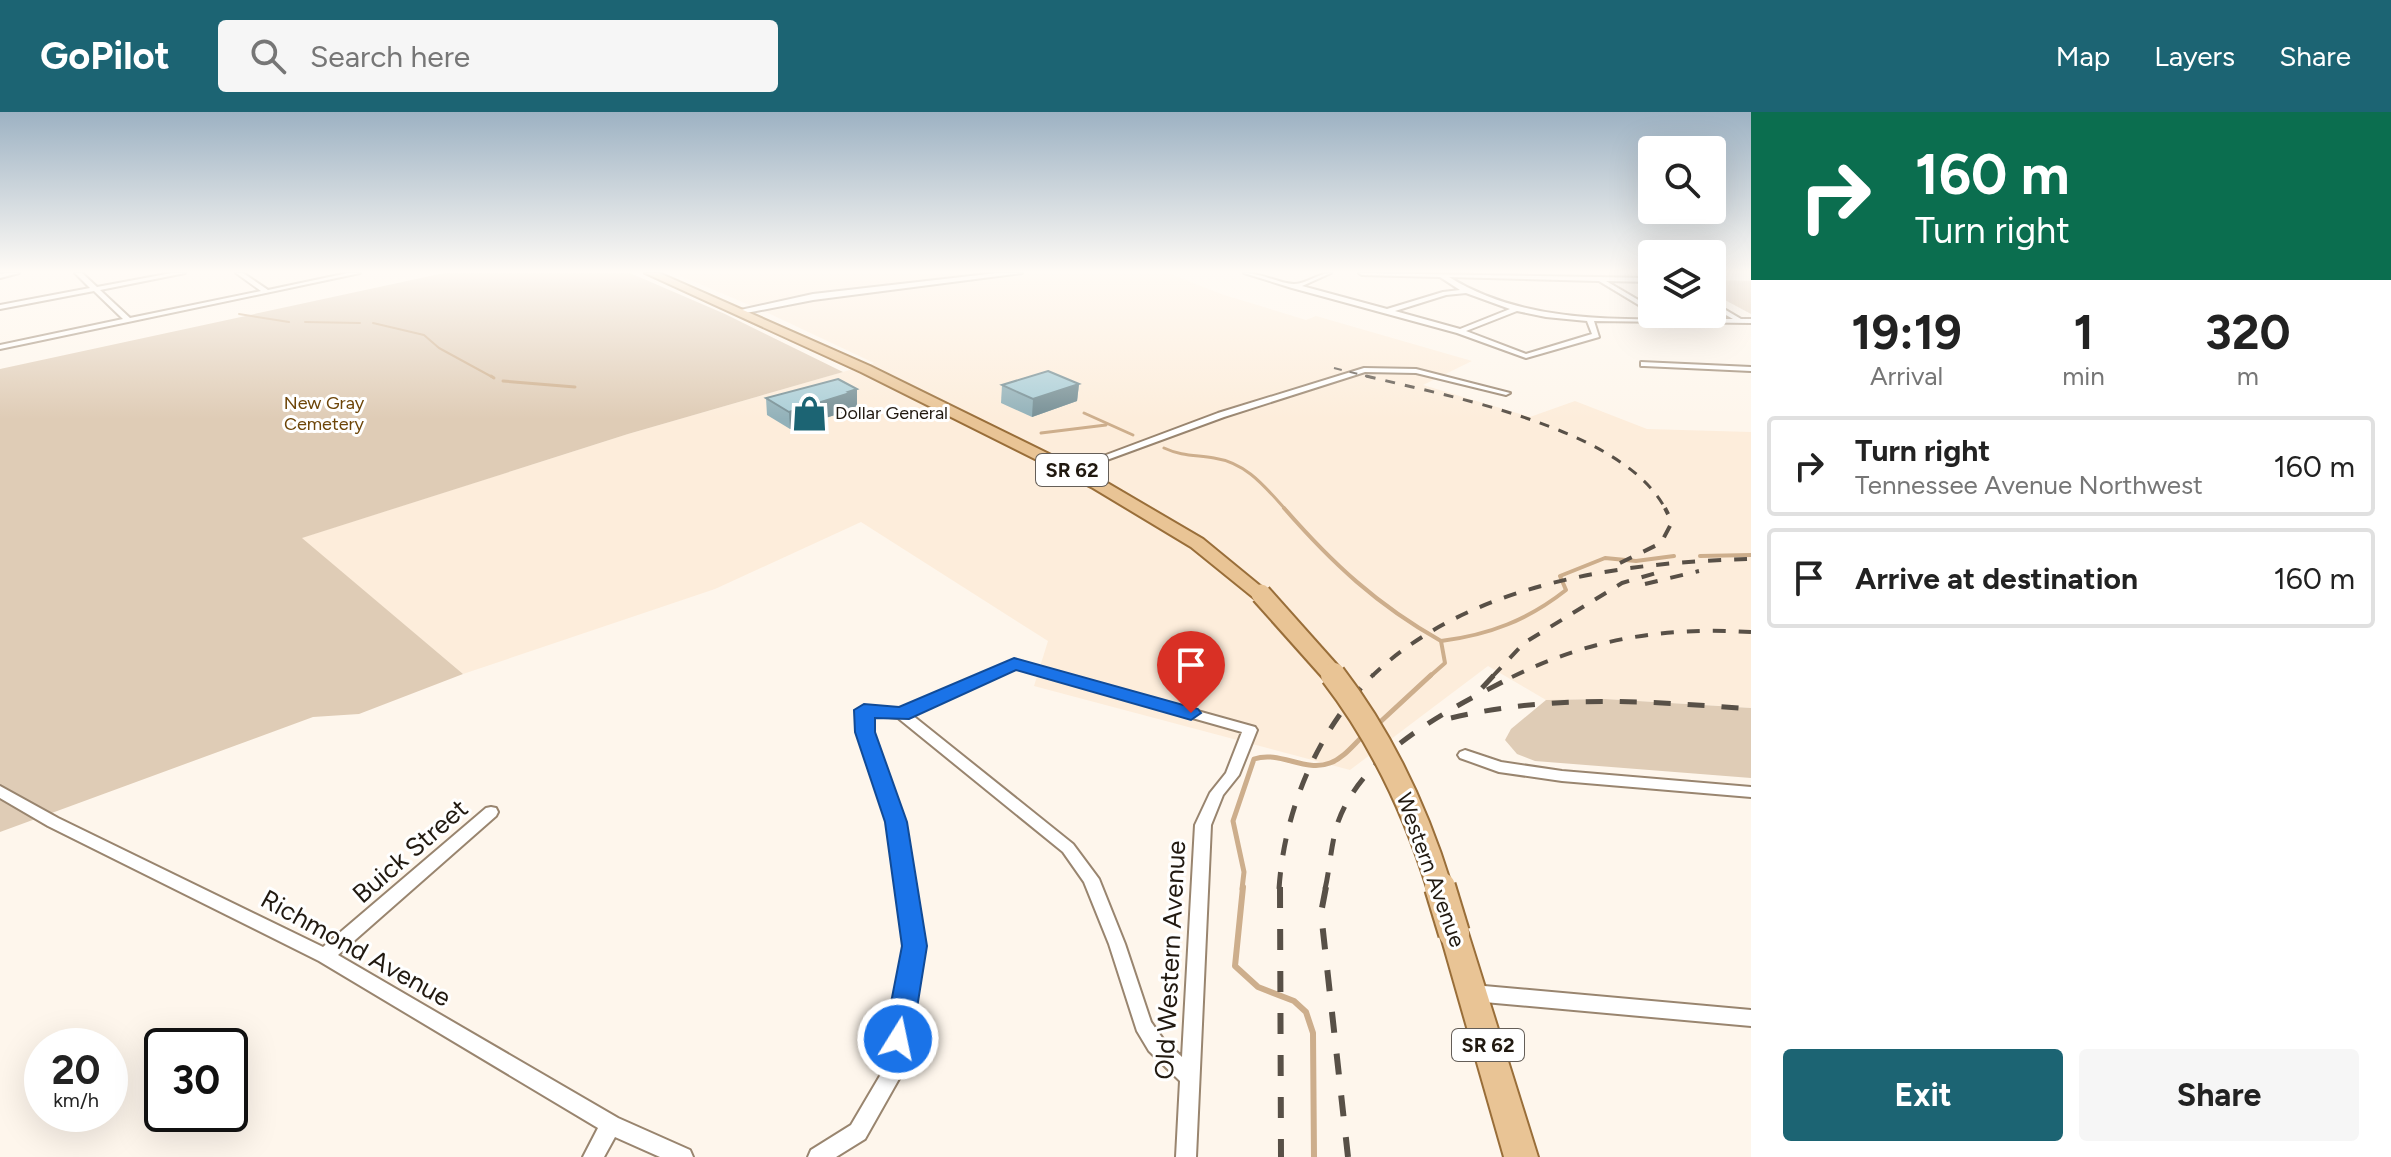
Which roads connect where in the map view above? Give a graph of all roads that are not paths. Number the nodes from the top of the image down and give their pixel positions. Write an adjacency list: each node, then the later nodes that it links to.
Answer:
1 (120, 322): 7 (street)
2 (763, 322): 11 (main road, Western Avenue / SR 62)
3 (1427, 322): 6 (street)
4 (1483, 322): 6 (street)
5 (1591, 322): 6 (street)
6 (1460, 331)
7 (0, 347)
8 (1644, 364): 9 (street)
9 (1751, 369)
10 (1506, 393): 11 (street)
11 (1071, 470): 18 (main road, Western Avenue / SR 62, bridge)
12 (902, 714): 20 (street); 20 (street, Old Western Avenue); 24 (street)
13 (1465, 755): 15 (street)
14 (0, 791): 17 (street, Richmond Avenue)
15 (1751, 792)
16 (491, 812): 17 (street, Buick Street)
17 (325, 956): 21 (street, Richmond Avenue)
18 (1473, 993): 19 (street); 26 (main road, Western Avenue / SR 62)
19 (1751, 1018)
20 (1190, 1077): 25 (street, Old Western Avenue)
21 (611, 1125): 22 (street); 23 (street, Richmond Avenue)
22 (593, 1157)
23 (683, 1157)
24 (818, 1157)
25 (1186, 1157)
26 (1521, 1157)

